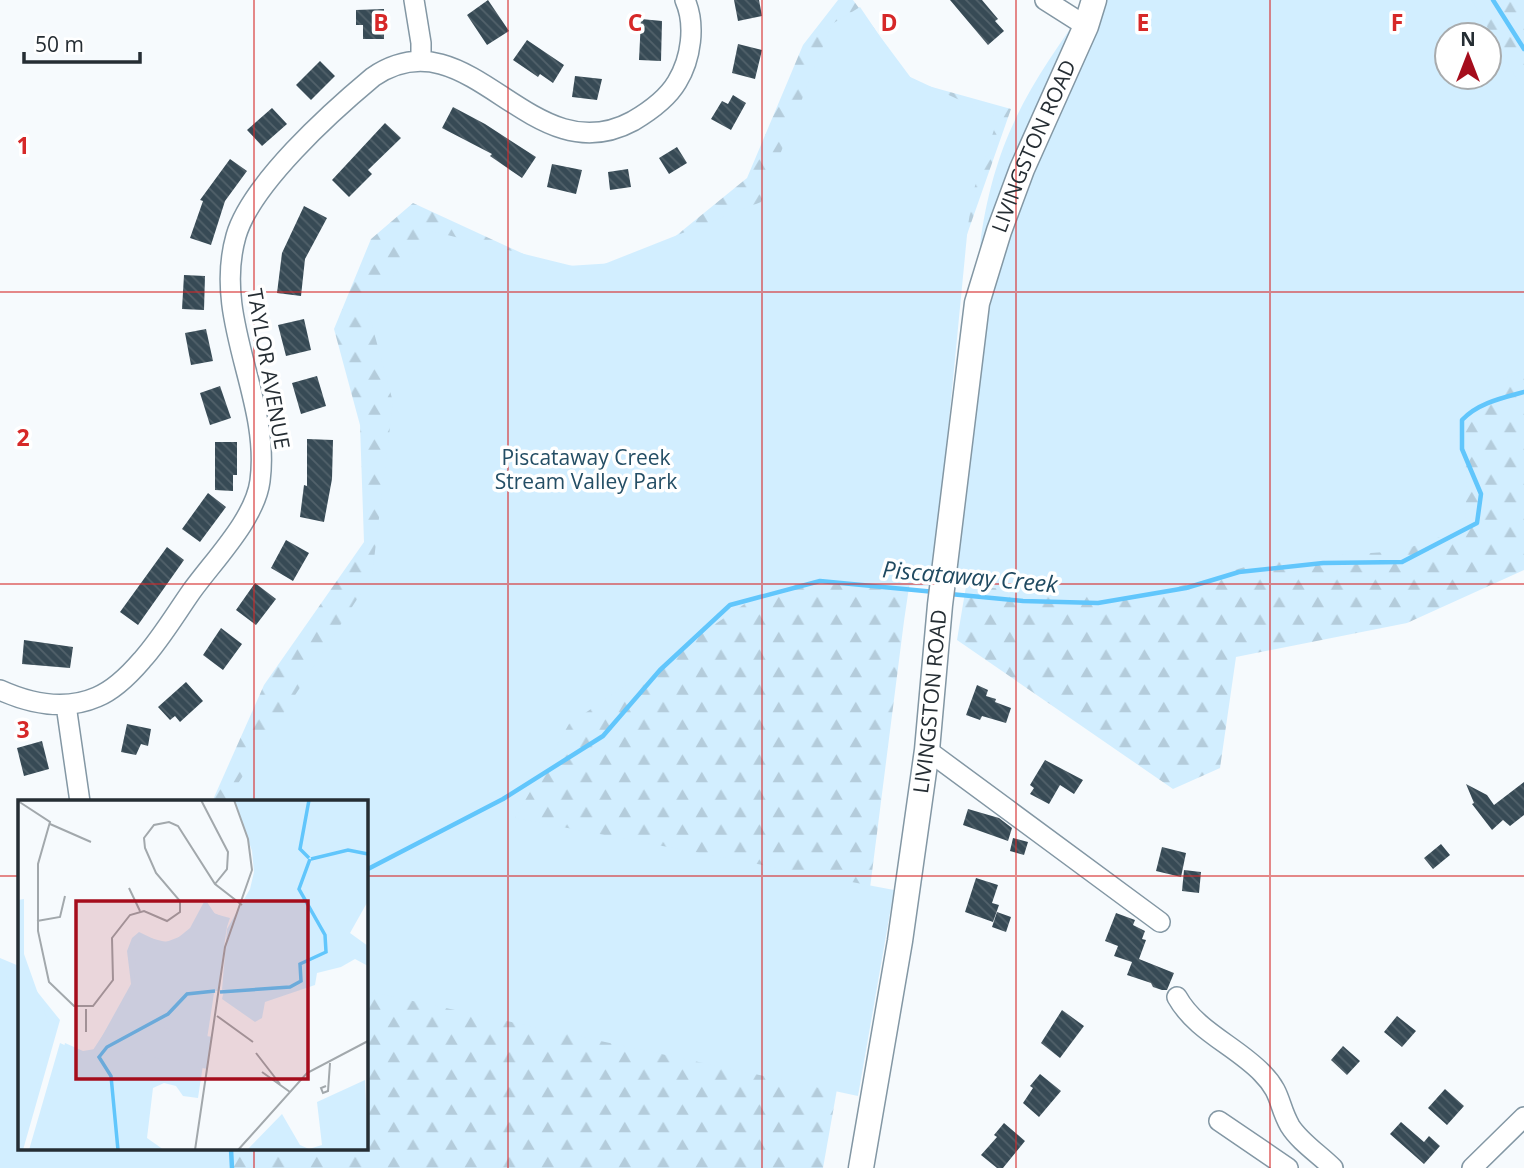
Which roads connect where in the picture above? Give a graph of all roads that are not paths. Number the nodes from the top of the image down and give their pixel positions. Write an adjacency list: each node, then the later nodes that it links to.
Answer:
1 (414, 0): 6 (street)
2 (685, 0): 6 (street, TAYLOR AVENUE)
3 (1045, 0): 5 (street)
4 (1094, 0): 5 (main road, LIVINGSTON ROAD)
5 (1086, 26): 9 (main road, LIVINGSTON ROAD)
6 (421, 61): 8 (street, TAYLOR AVENUE)
7 (0, 690): 8 (street, TAYLOR AVENUE)
8 (66, 705): 10 (street)
9 (927, 750): 11 (street); 15 (main road, LIVINGSTON ROAD)
10 (80, 800)
11 (1160, 922)
12 (1177, 997): 17 (street)
13 (1524, 1117): 18 (street)
14 (1219, 1121): 16 (street)
15 (861, 1168)
16 (1288, 1168)
17 (1333, 1168)
18 (1472, 1168)

